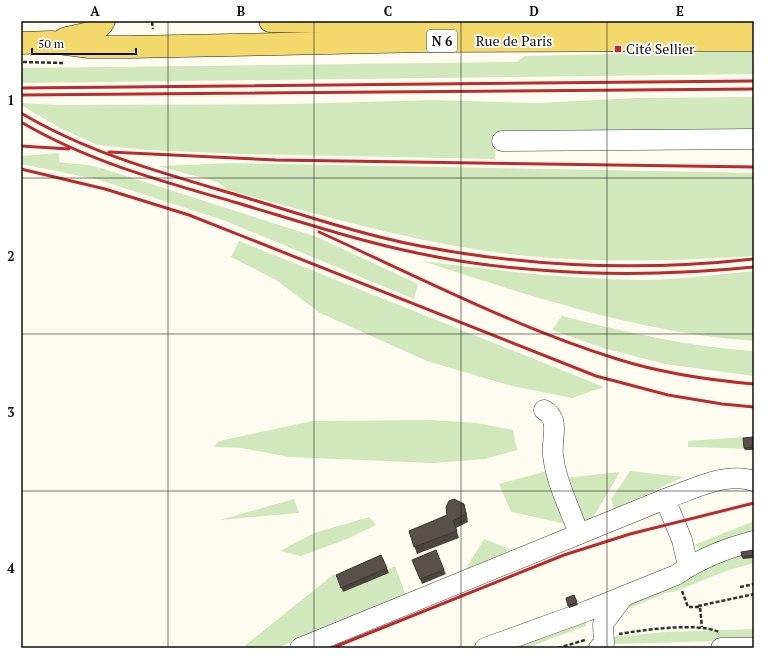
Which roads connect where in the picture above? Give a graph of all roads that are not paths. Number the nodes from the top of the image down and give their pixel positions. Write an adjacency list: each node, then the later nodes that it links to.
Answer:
1 (270, 21): 3 (main road, Rue de Paris / N 6)
2 (98, 23): 5 (main road); 7 (main road)
3 (754, 23)
4 (754, 40): 7 (main road, Rue de Paris / N 6)
5 (51, 42): 6 (main road, N 6); 7 (main road, N 6)
6 (21, 43)
7 (130, 47)
8 (754, 139): 9 (street)
9 (502, 140)
10 (544, 410): 13 (street)
11 (754, 481): 12 (street)
12 (665, 499): 13 (street); 15 (street)
13 (579, 534): 19 (street)
14 (754, 541): 15 (street)
15 (688, 566): 16 (street)
16 (624, 596): 18 (street); 20 (street)
17 (721, 640): 21 (street)
18 (601, 642)
19 (300, 648)
20 (485, 648)
21 (754, 648)

